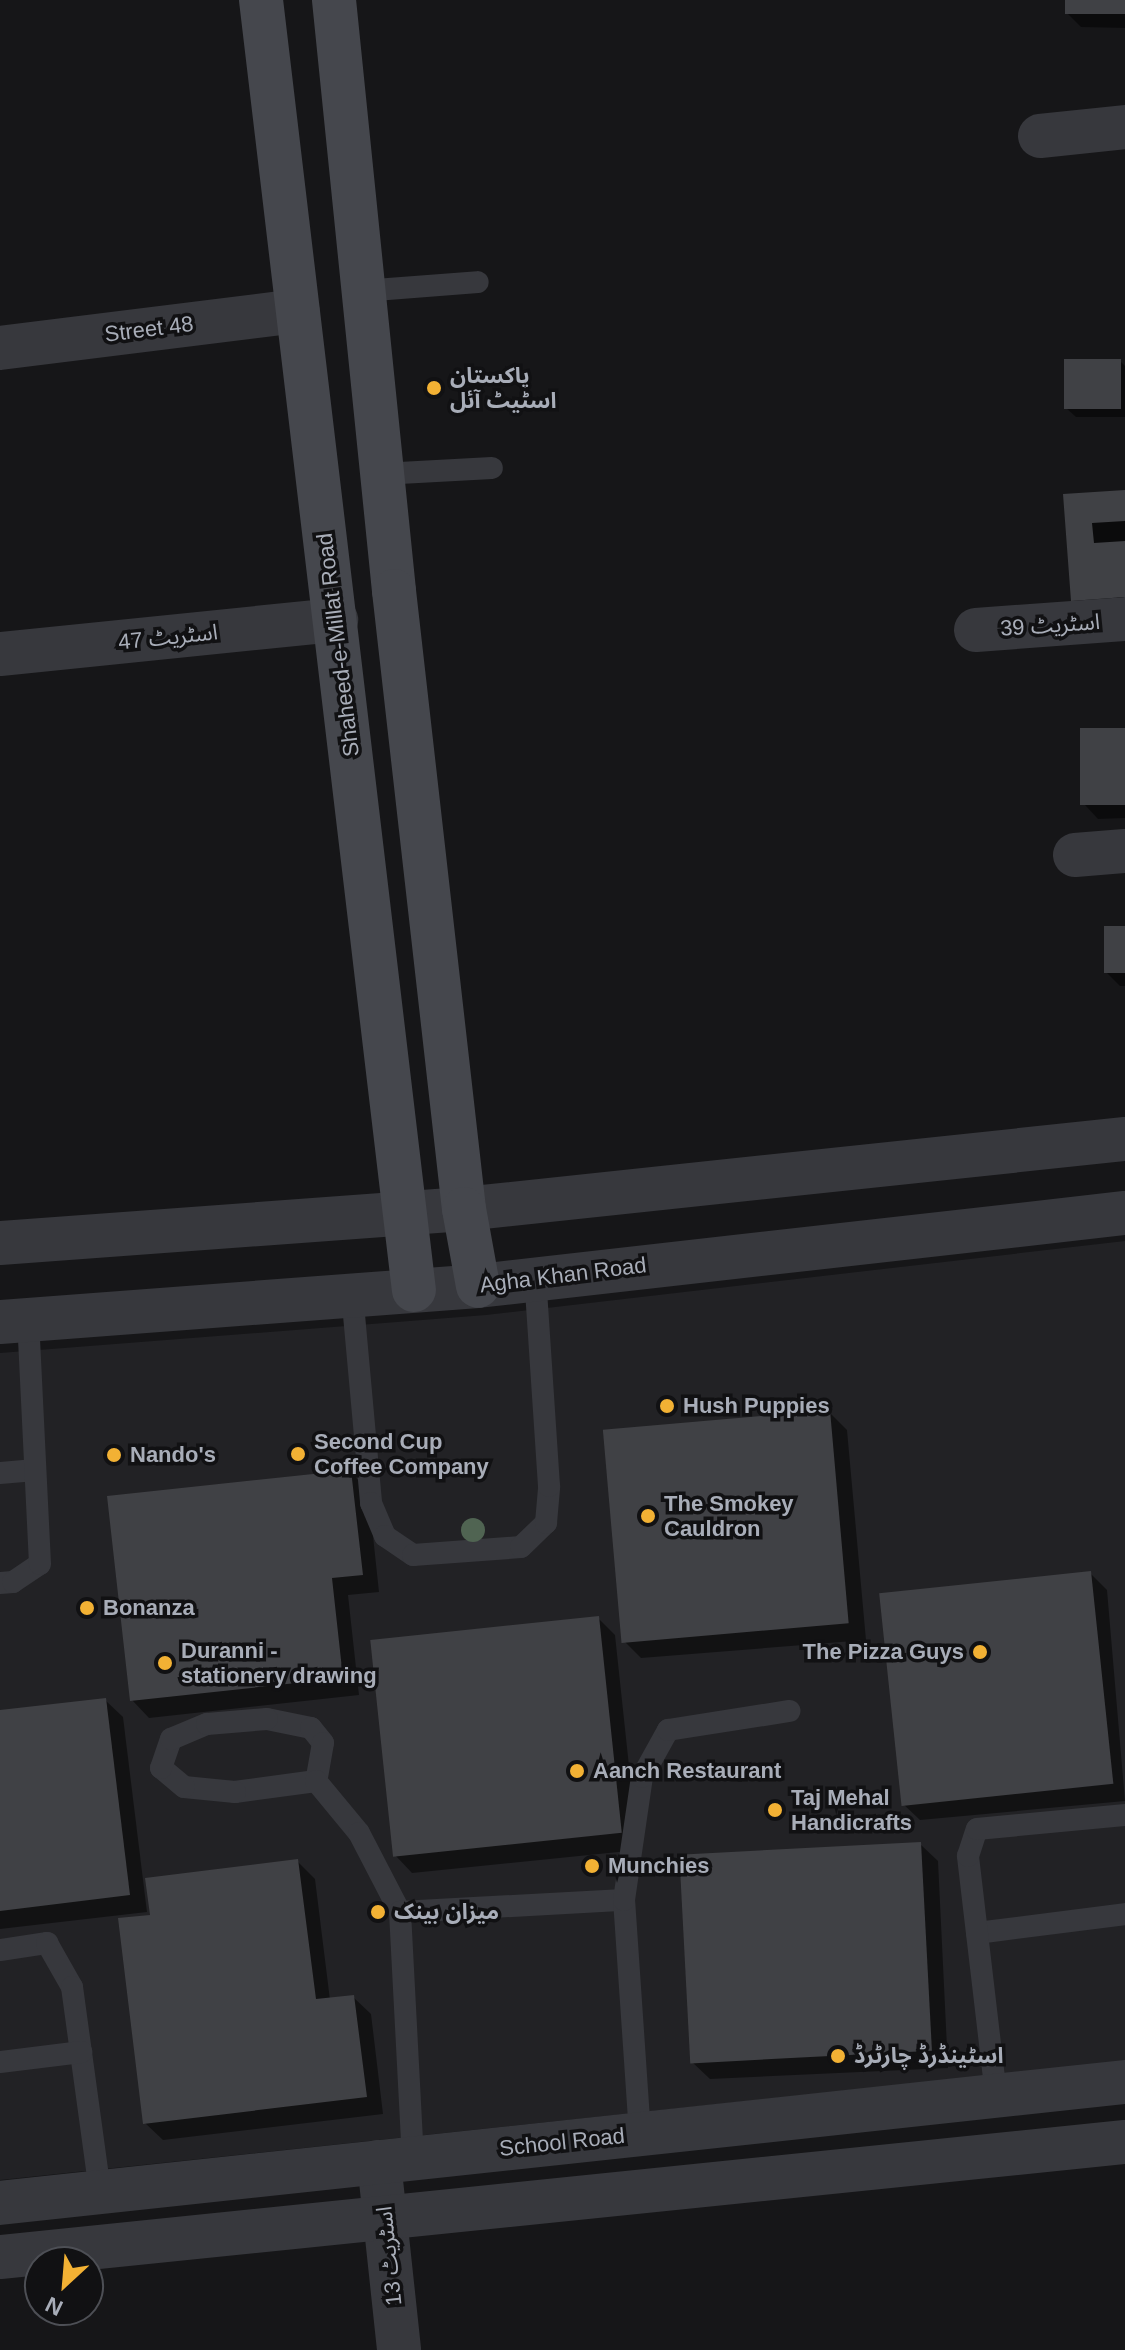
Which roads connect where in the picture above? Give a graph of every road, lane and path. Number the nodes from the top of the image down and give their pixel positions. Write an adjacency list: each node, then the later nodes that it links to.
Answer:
1 (261, 0): 7 (main road, Shaheed-e-Millat Road)
2 (334, 0): 6 (main road)
3 (1125, 127): 4 (street)
4 (1040, 136)
5 (478, 282): 6 (lane)
6 (362, 291): 10 (main road)
7 (298, 311): 8 (street, Street 48); 12 (main road, Shaheed-e-Millat Road)
8 (0, 348)
9 (492, 468): 10 (lane)
10 (381, 474): 11 (main road)
11 (393, 580): 12 (main road); 19 (main road)
12 (334, 605): 15 (street, اسٹریٹ 47); 20 (main road, Shaheed-e-Millat Road)
13 (1125, 619): 14 (street, اسٹریٹ 39)
14 (976, 630)
15 (0, 654)
16 (1125, 851): 17 (street)
17 (1075, 855)
18 (1125, 1139): 19 (street)
19 (464, 1209): 20 (street); 24 (main road)
20 (401, 1211): 22 (street); 25 (main road, Shaheed-e-Millat Road)
21 (1125, 1213): 23 (street, Agha Khan Road)
22 (0, 1243)
23 (535, 1277): 24 (street, Agha Khan Road); 26 (lane)
24 (478, 1286): 25 (street, Agha Khan Road)
25 (414, 1290): 26 (street, Agha Khan Road)
26 (352, 1293): 27 (street, Agha Khan Road)
27 (14, 1321): 28 (lane)
28 (35, 1470): 29 (lane); 30 (lane)
29 (0, 1473)
30 (0, 1583)
31 (790, 1711): 34 (lane)
32 (316, 1781): 32 (lane); 35 (lane)
33 (1125, 1815): 37 (lane)
34 (624, 1900): 35 (lane); 44 (lane)
35 (400, 1912): 47 (lane)
36 (1125, 1914): 37 (lane)
37 (977, 1933): 42 (lane)
38 (0, 1950): 39 (lane)
39 (81, 2052): 40 (lane); 48 (lane)
40 (0, 2062)
41 (1125, 2082): 42 (street, School Road)
42 (996, 2095): 43 (street, School Road)
43 (953, 2100): 44 (street, School Road); 46 (street)
44 (640, 2134): 47 (street, School Road)
45 (1125, 2142): 46 (street)
46 (958, 2159): 50 (street)
47 (396, 2160): 48 (street, School Road); 50 (street, اسٹریٹ 13)
48 (100, 2192): 49 (street, School Road)
49 (0, 2203)
50 (386, 2217): 51 (street); 52 (street, اسٹریٹ 13)
51 (0, 2257)
52 (399, 2350)

